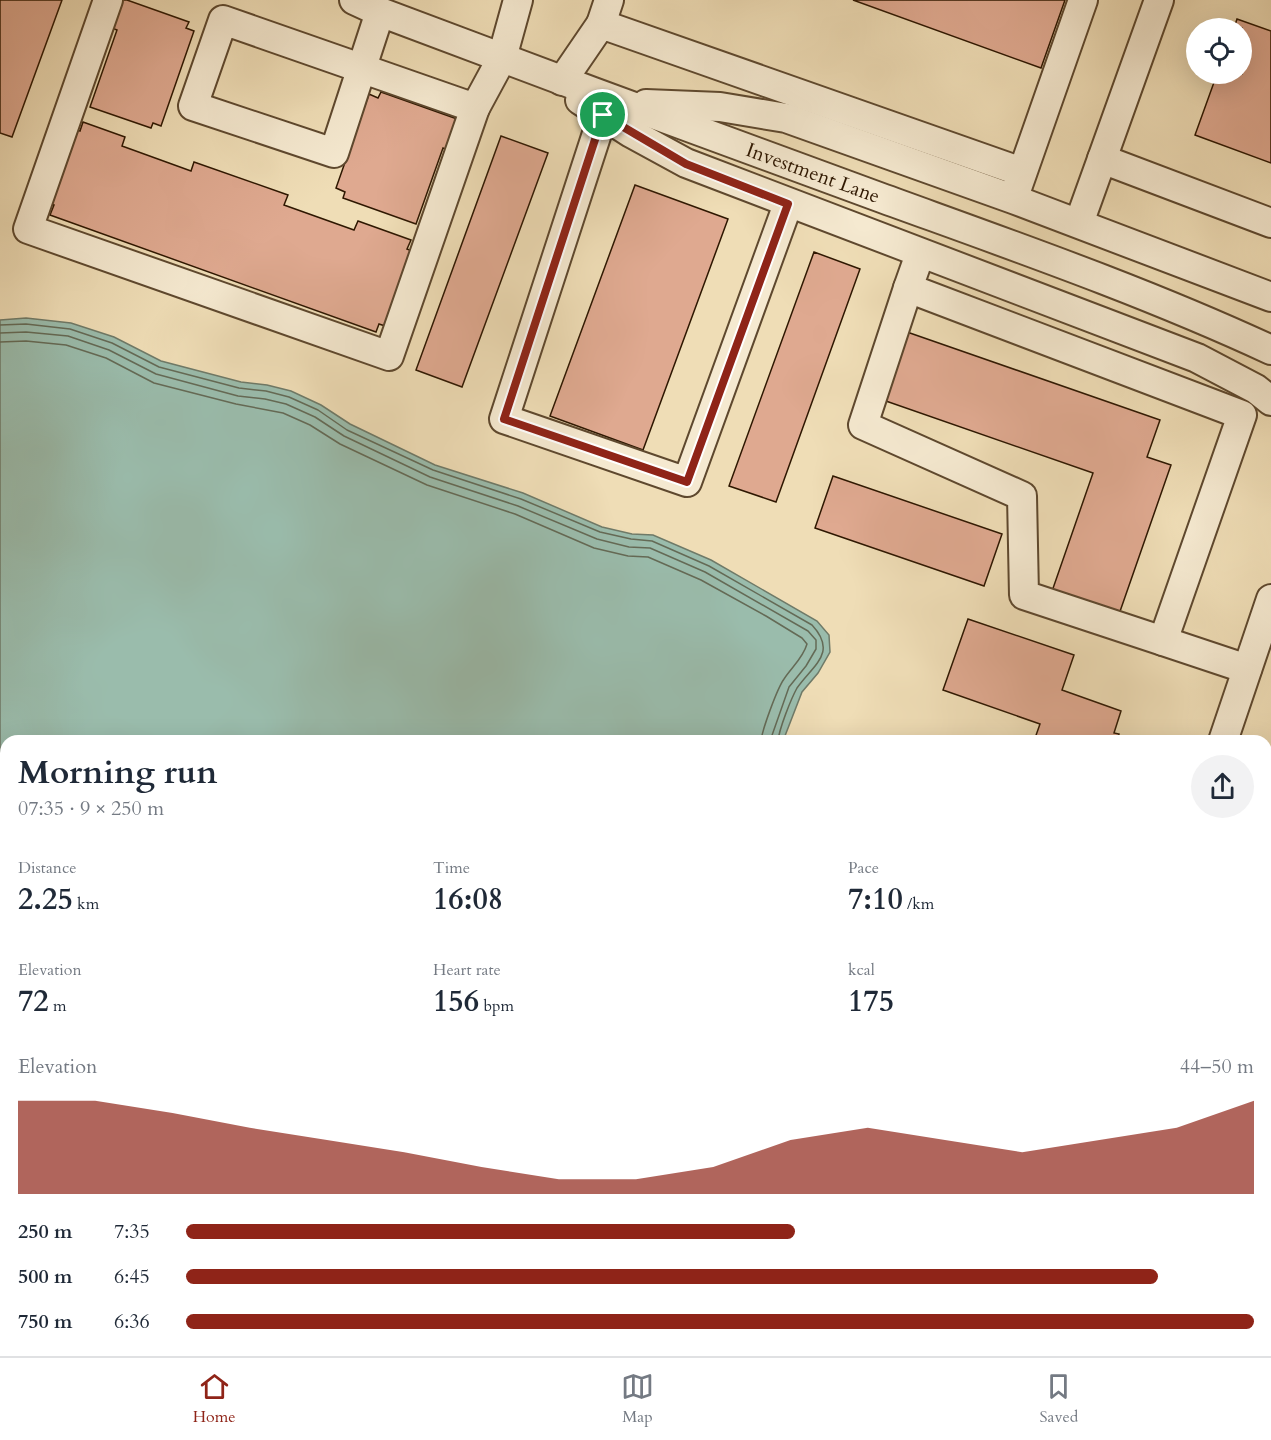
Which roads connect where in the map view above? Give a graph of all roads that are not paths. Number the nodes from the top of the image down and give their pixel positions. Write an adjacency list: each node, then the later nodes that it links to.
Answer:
1 (108, 0): 12 (street)
2 (354, 0): 6 (street, Investment Lane)
3 (518, 0): 8 (street)
4 (1083, 0): 15 (street)
5 (1159, 0): 14 (street)
6 (380, 12): 8 (street, Investment Lane); 9 (street)
7 (605, 12): 11 (street); 15 (street)
8 (502, 58): 10 (street, Investment Lane); 12 (street)
9 (362, 69): 9 (street); 12 (street)
10 (533, 70): 11 (street, Investment Lane); 13 (street)
11 (562, 81): 13 (street, Investment Lane)
12 (476, 108)
13 (613, 109): 15 (street); 16 (street); 16 (street); 22 (street, Investment Lane)
14 (1102, 159): 17 (street); 18 (street)
15 (1018, 185): 18 (street)
16 (788, 204): 19 (street)
17 (1271, 223)
18 (1079, 224): 21 (street)
19 (920, 254): 20 (street); 23 (street)
20 (908, 288): 25 (street); 25 (street)
21 (1271, 297)
22 (1271, 350)
23 (1271, 401)
24 (1271, 599): 26 (street)
25 (1163, 641): 26 (street)
26 (1247, 669): 27 (street)
27 (1225, 735)

